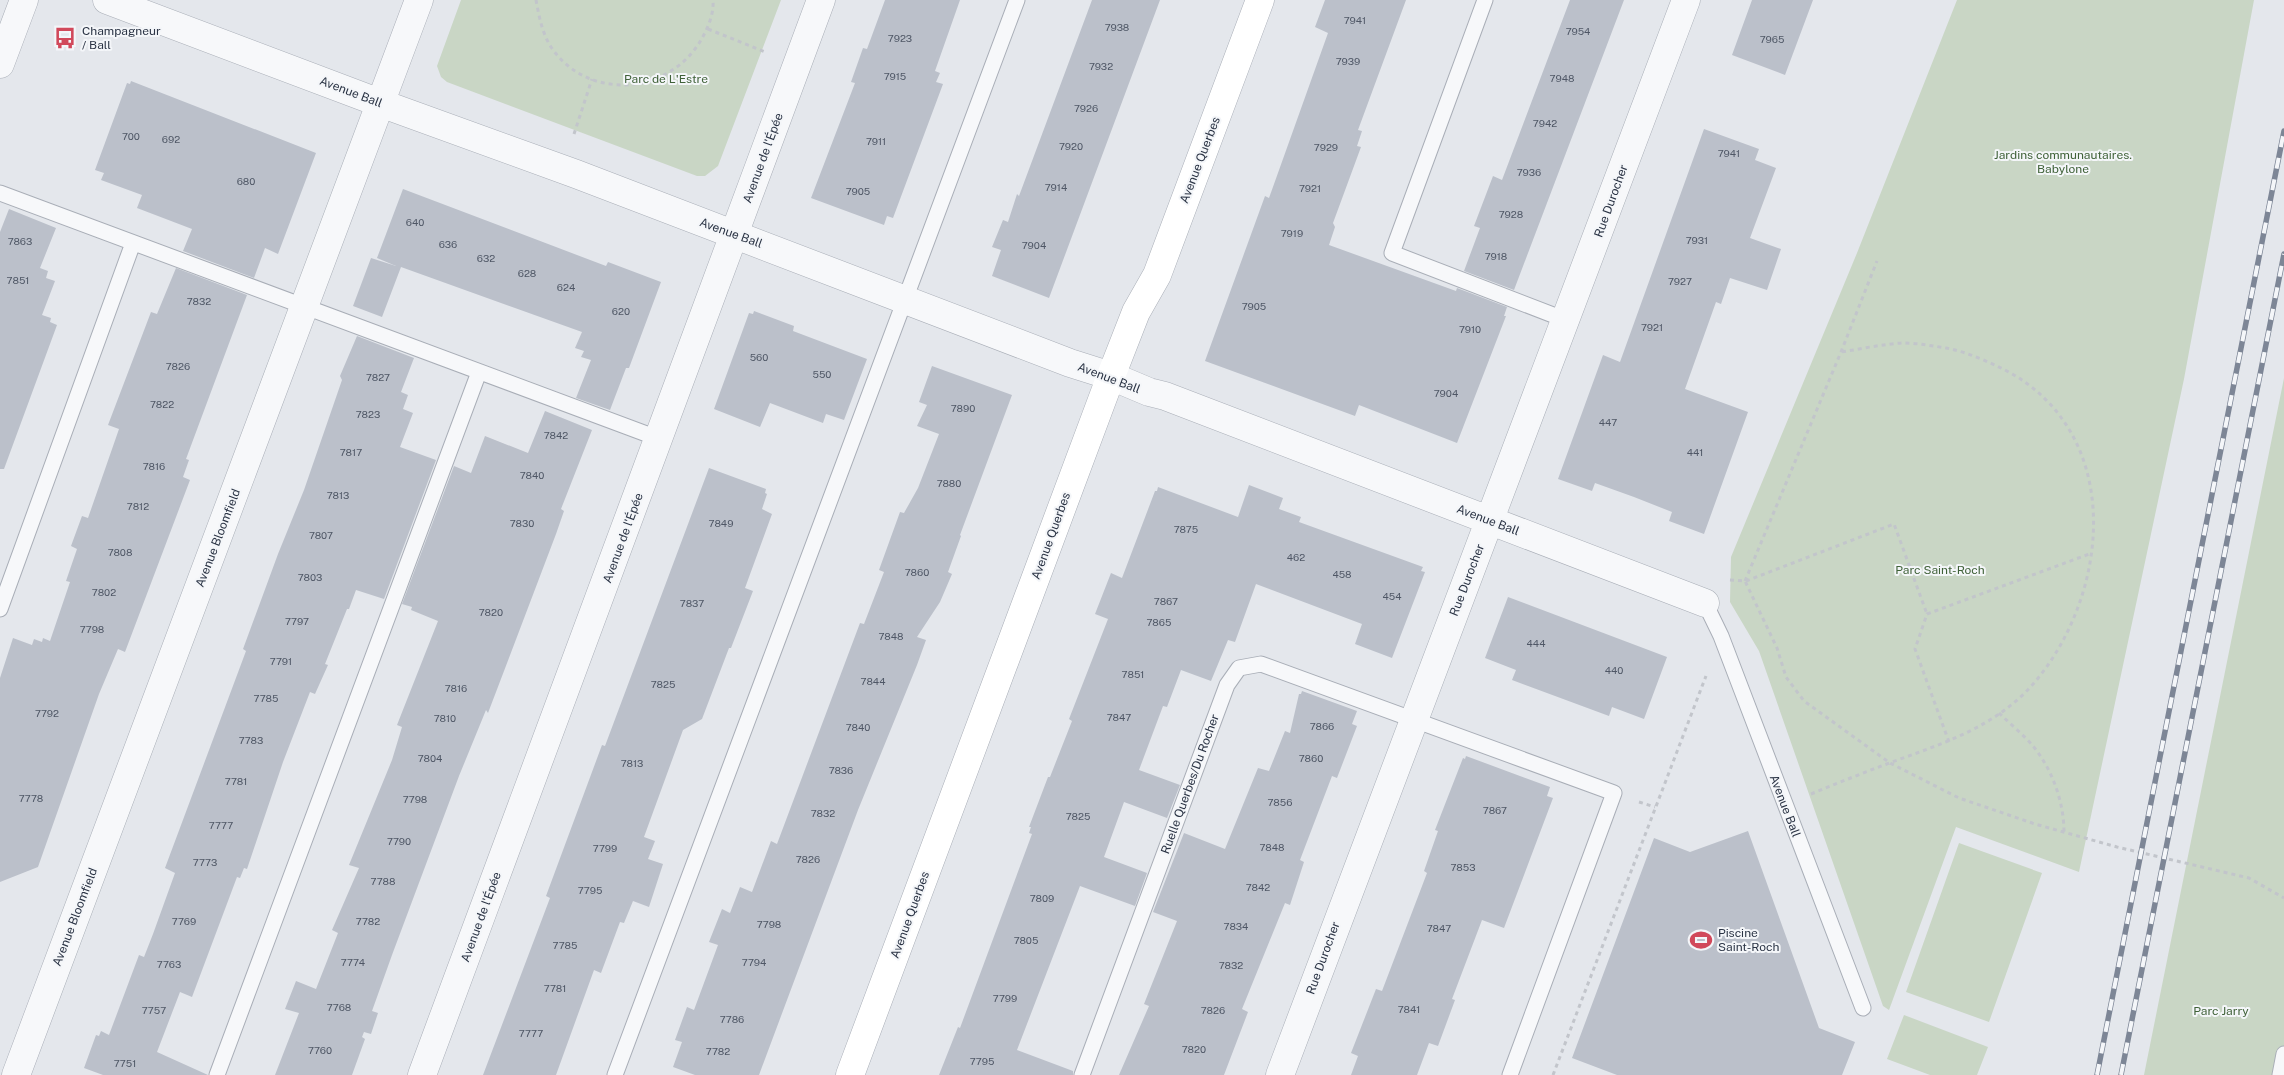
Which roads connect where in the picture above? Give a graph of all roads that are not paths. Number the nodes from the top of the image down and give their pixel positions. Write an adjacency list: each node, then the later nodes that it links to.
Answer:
1 (24, 0): 9 (street)
2 (107, 0): 10 (street, Avenue Ball)
3 (419, 0): 10 (street, Avenue Bloomfield)
4 (821, 0): 12 (street, Avenue de l'Épée)
5 (1017, 0): 14 (lane)
6 (1260, 0): 18 (street, Avenue Querbes)
7 (1485, 0): 16 (lane)
8 (1686, 0): 16 (street, Rue Durocher)
9 (0, 64)
10 (380, 103): 12 (street, Avenue Ball); 15 (street, Avenue Bloomfield)
11 (0, 193): 13 (lane)
12 (735, 235): 14 (street, Avenue Ball); 19 (street, Avenue de l'Épée)
13 (133, 242): 15 (lane); 22 (lane)
14 (906, 300): 18 (street, Avenue Ball); 29 (lane)
15 (304, 307): 17 (lane); 26 (street, Avenue Bloomfield)
16 (1566, 320): 20 (street, Rue Durocher)
17 (479, 372): 19 (lane); 27 (lane)
18 (1111, 376): 20 (street, Avenue Ball); 30 (street, Avenue Querbes)
19 (660, 439): 28 (street, Avenue de l'Épée)
20 (1490, 521): 21 (street, Avenue Ball); 23 (street, Rue Durocher)
21 (1705, 603): 24 (lane, Avenue Ball)
22 (0, 609)
23 (1412, 718): 31 (lane, Ruelle Querbes/Du Rocher); 32 (street, Rue Durocher); 33 (lane, Ruelle Querbes/Du Rocher)
24 (1863, 1008)
25 (2284, 1054): 34 (lane)
26 (16, 1075)
27 (217, 1075)
28 (422, 1075)
29 (616, 1075)
30 (850, 1075)
31 (1082, 1075)
32 (1280, 1075)
33 (1510, 1075)
34 (2280, 1075)

